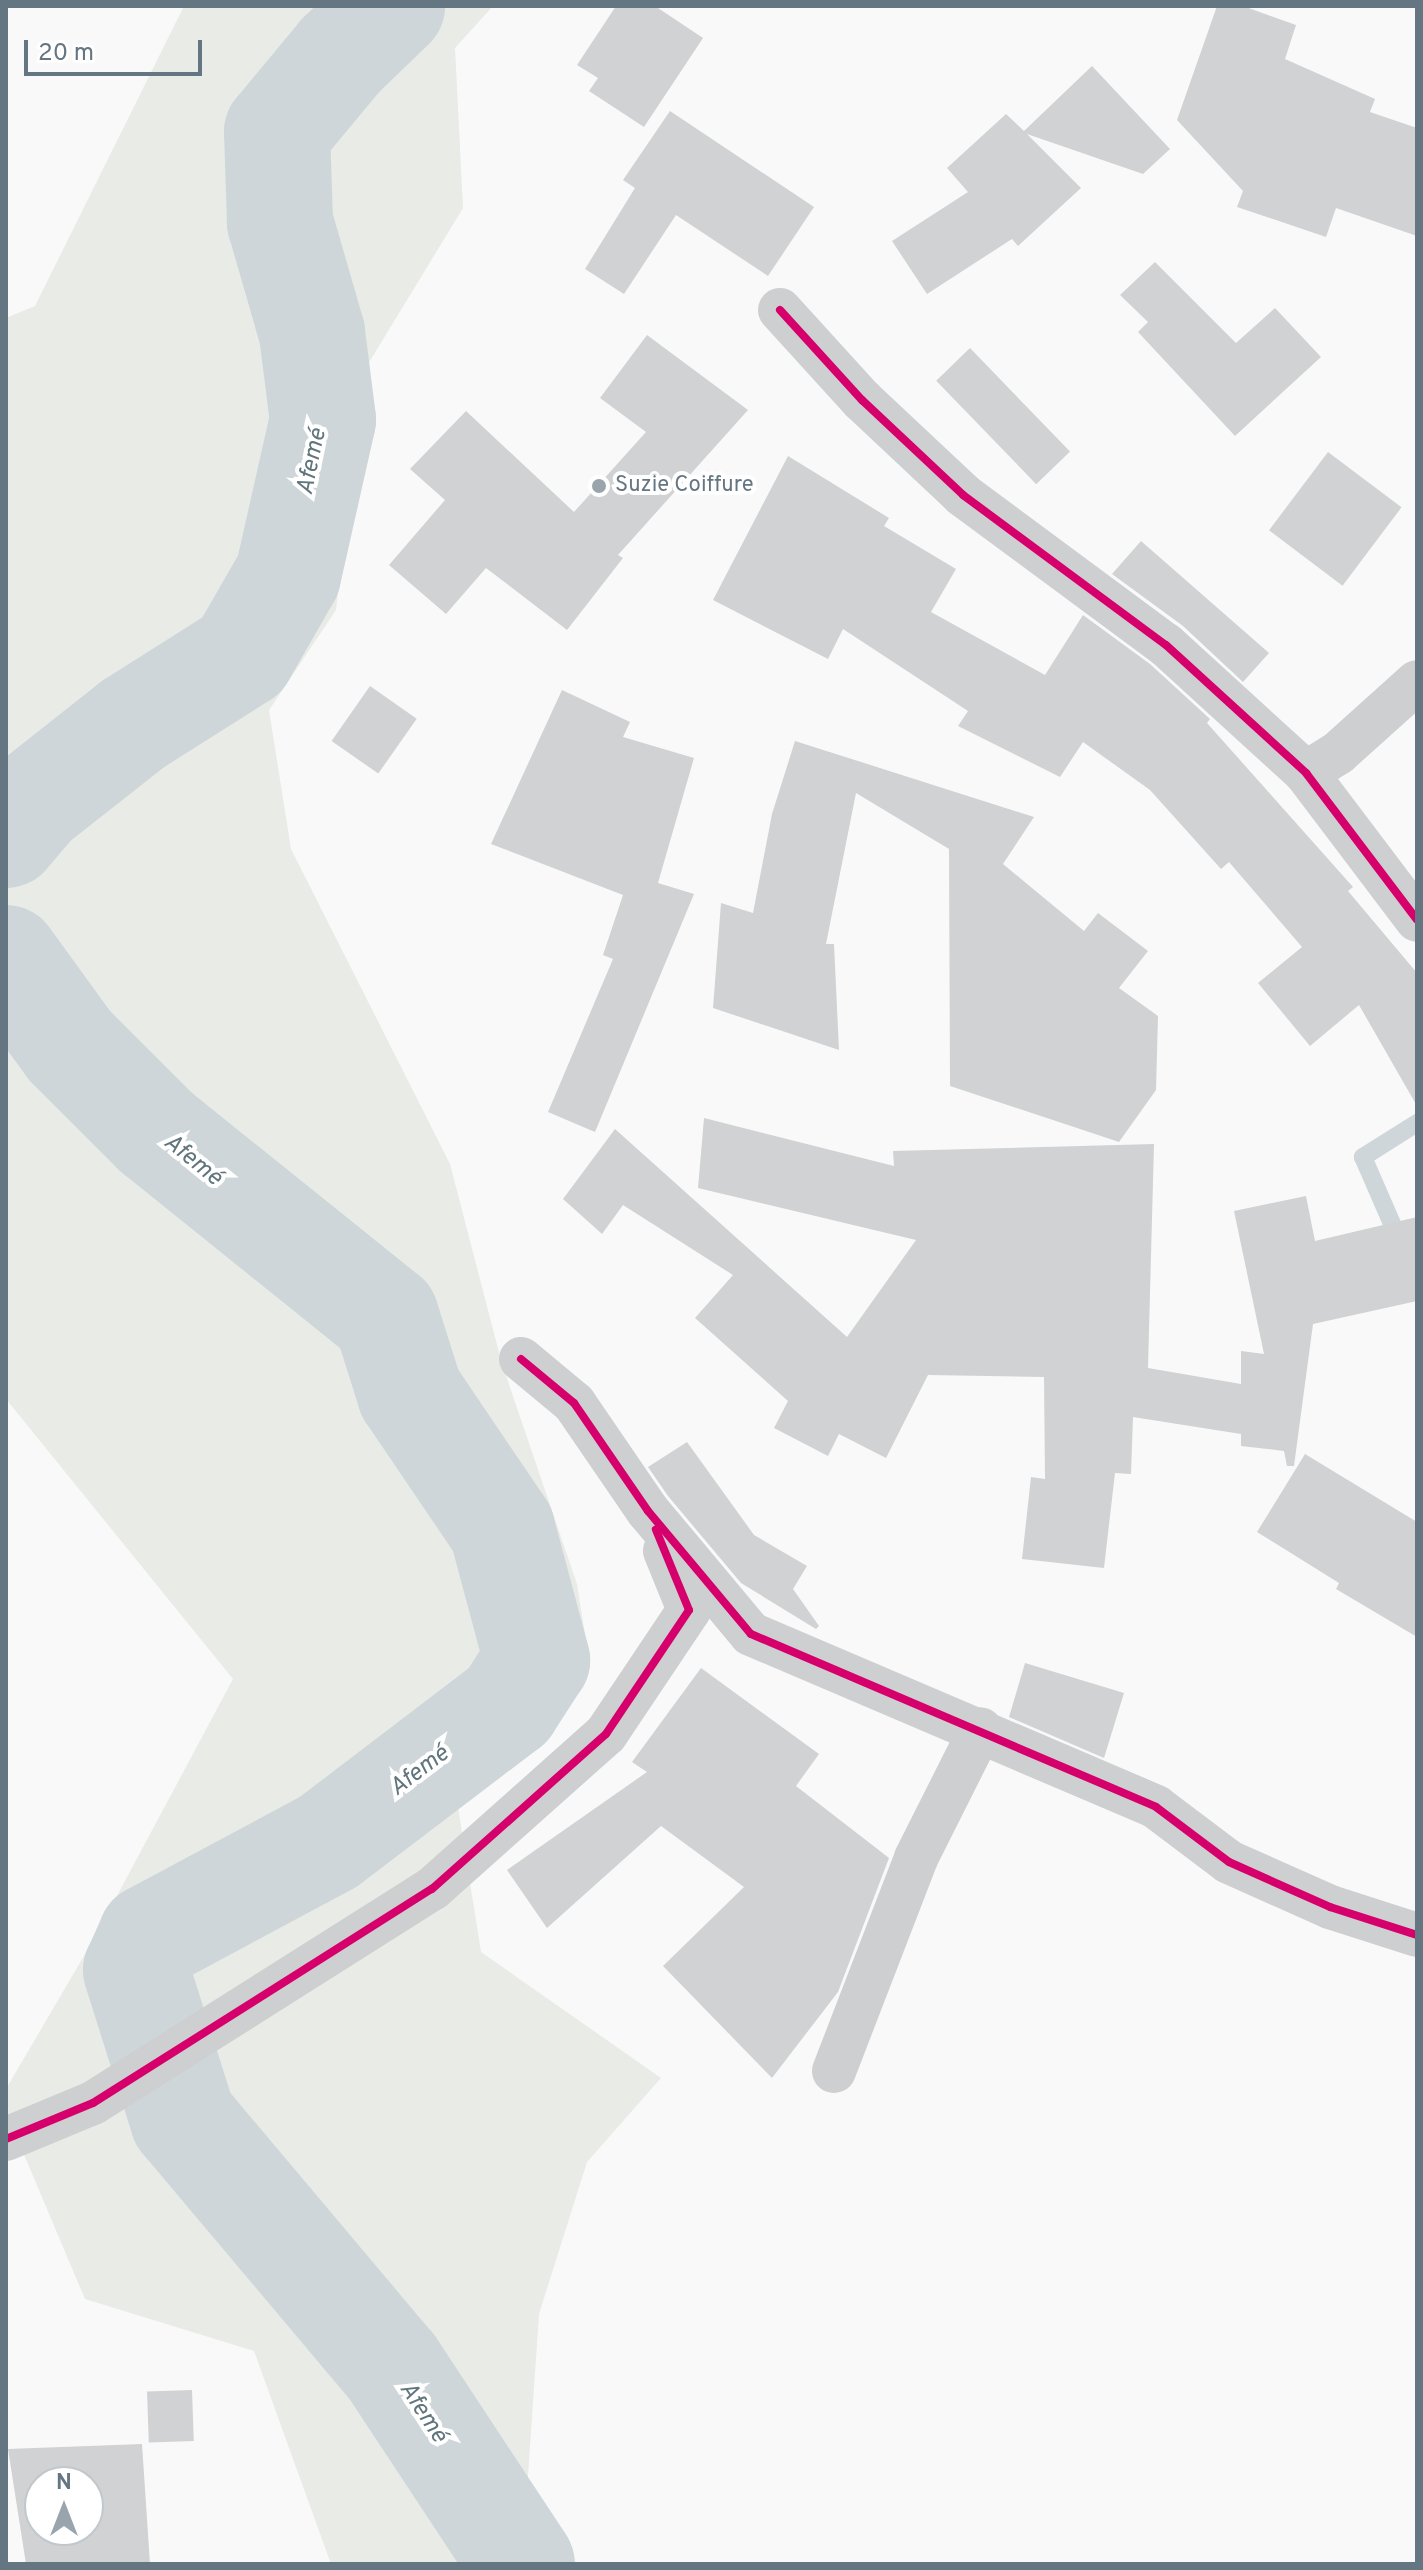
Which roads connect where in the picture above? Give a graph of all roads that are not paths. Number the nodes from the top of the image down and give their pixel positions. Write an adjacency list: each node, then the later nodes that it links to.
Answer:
1 (780, 310): 3 (street)
2 (1417, 682): 3 (street)
3 (1306, 773): 4 (street)
4 (1417, 920)
5 (521, 1359): 6 (street)
6 (648, 1511): 7 (street); 10 (street)
7 (981, 1729): 8 (street); 9 (street)
8 (1417, 1935)
9 (834, 2071)
10 (6, 2139)

